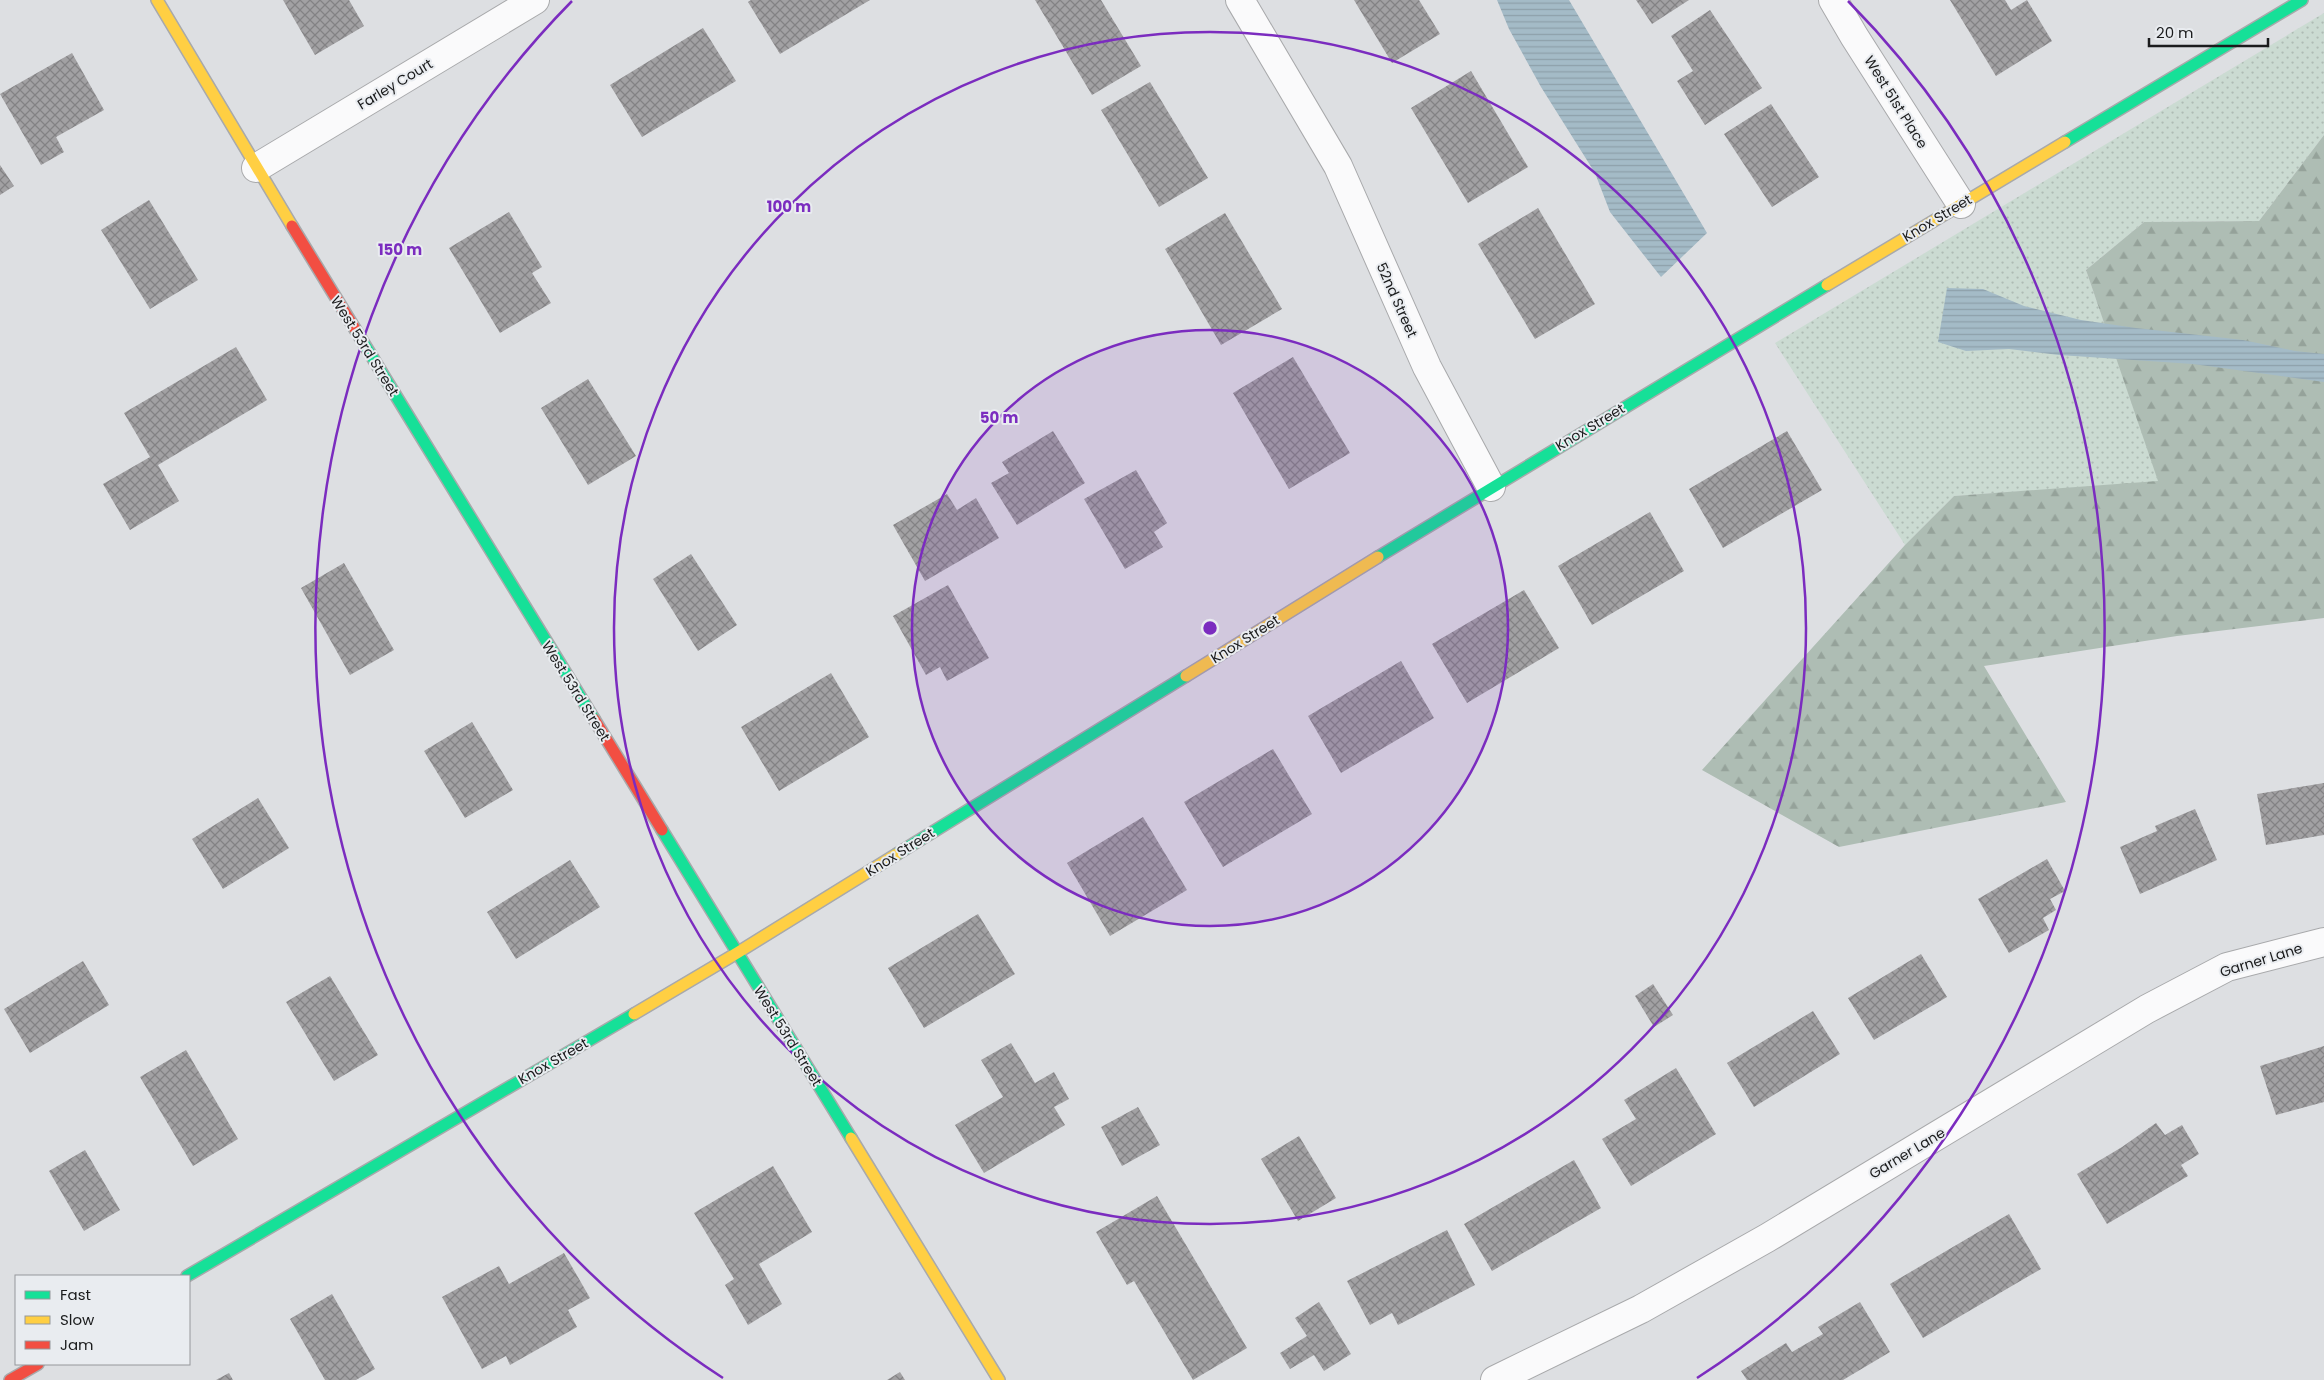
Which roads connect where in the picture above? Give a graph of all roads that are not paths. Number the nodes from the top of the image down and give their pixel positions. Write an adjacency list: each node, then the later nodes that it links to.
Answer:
1 (156, 0): 6 (street, West 53rd Street)
2 (535, 0): 6 (street, Farley Court)
3 (1240, 0): 8 (street, 52nd Street)
4 (1833, 0): 7 (street, West 51st Place)
5 (2302, 0): 7 (street, Knox Street)
6 (256, 168): 10 (street, West 53rd Street)
7 (1961, 204): 8 (street, Knox Street)
8 (1491, 487): 10 (street, Knox Street)
9 (2324, 942): 15 (street, Garner Lane)
10 (737, 953): 11 (street, Knox Street); 14 (street, West 53rd Street)
11 (189, 1275)
12 (36, 1365): 13 (street)
13 (10, 1380)
14 (999, 1380)
15 (1496, 1380)

